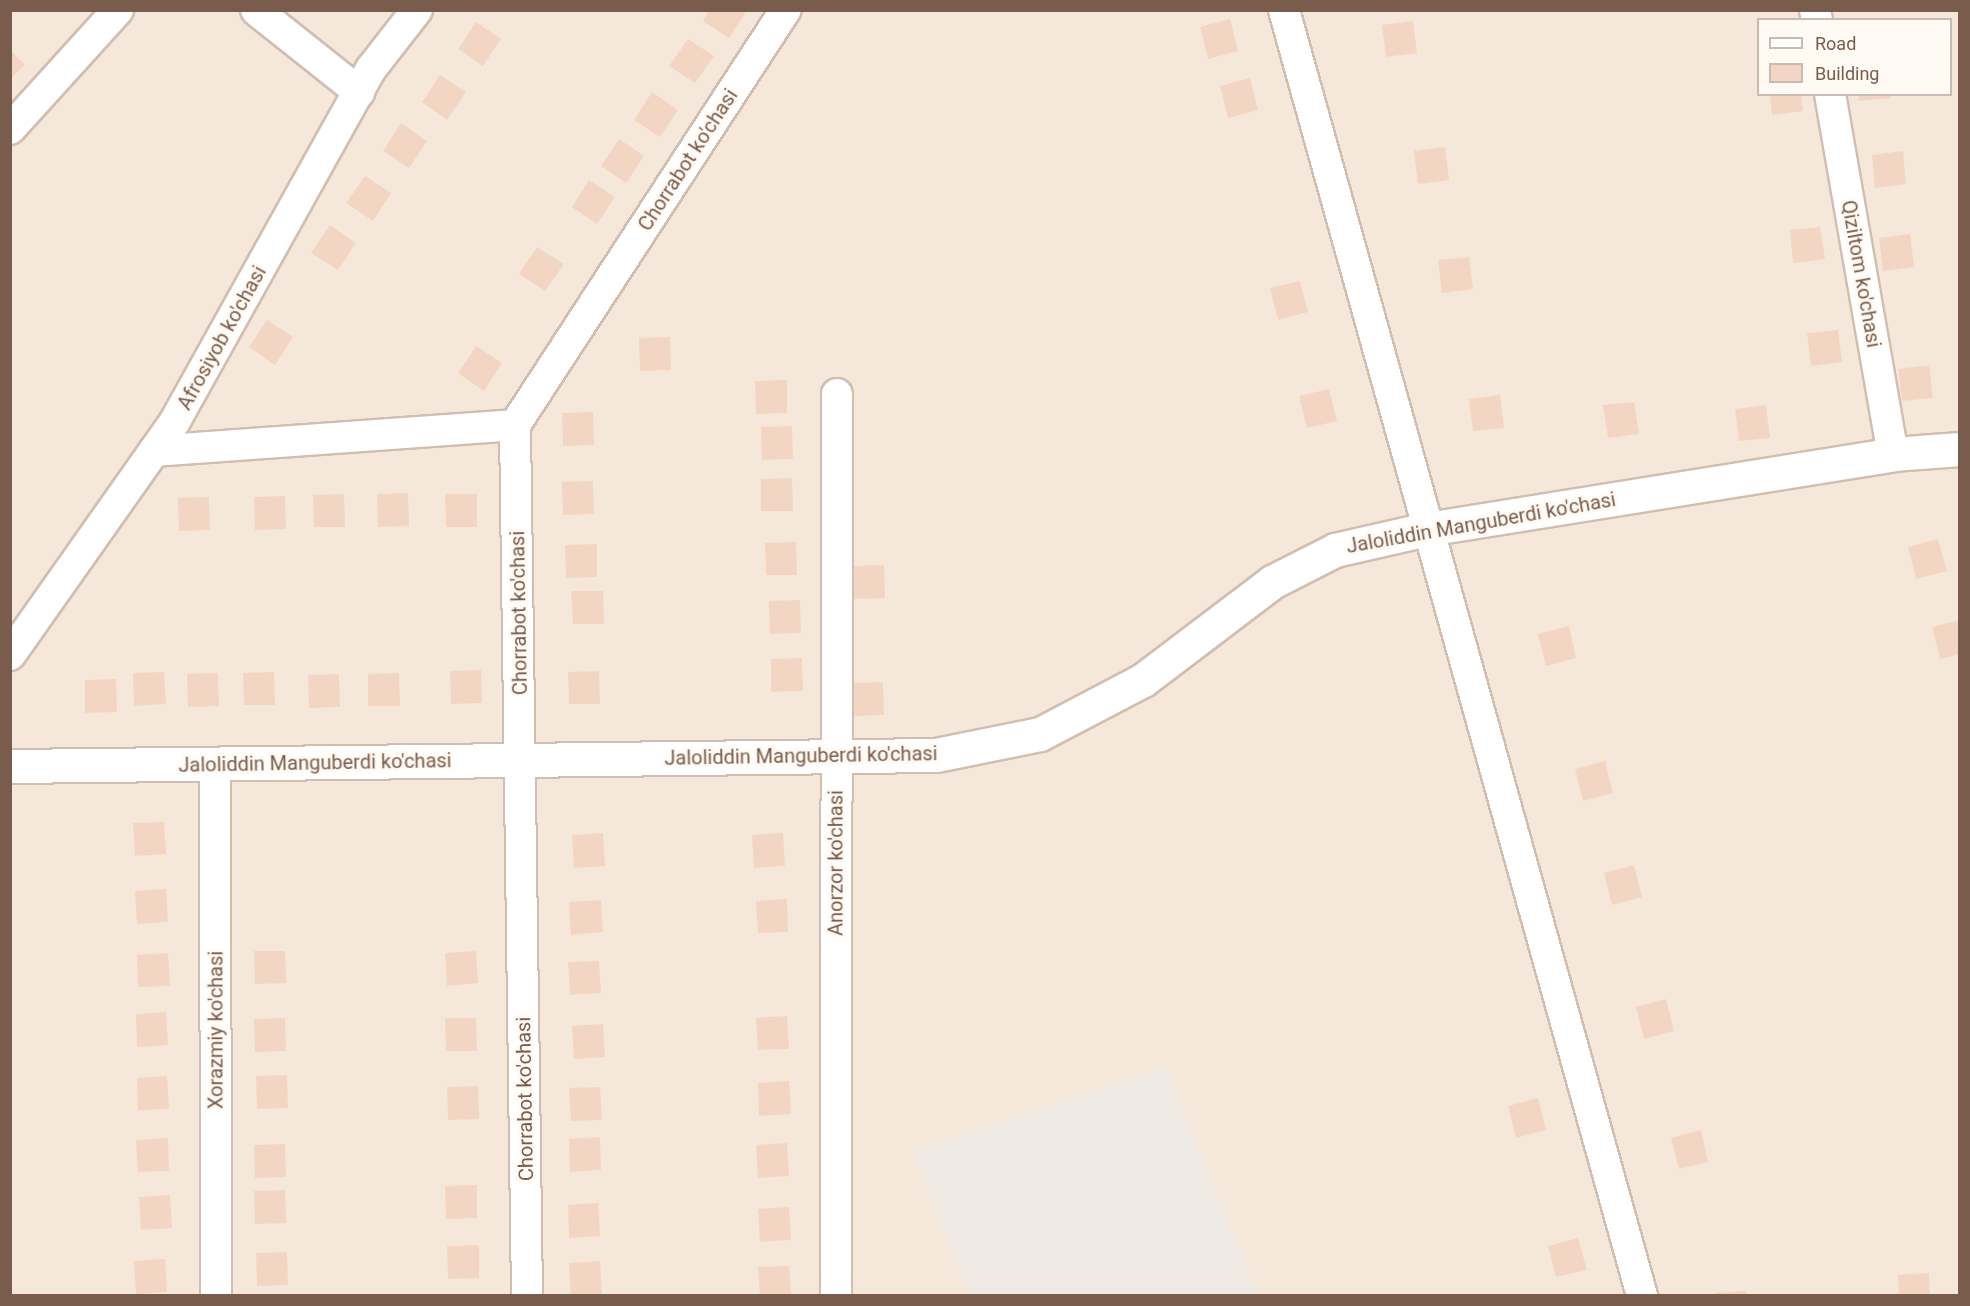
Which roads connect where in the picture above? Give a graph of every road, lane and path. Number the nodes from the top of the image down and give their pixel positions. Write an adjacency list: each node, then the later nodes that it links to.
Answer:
1 (118, 10): 8 (street)
2 (256, 10): 6 (street)
3 (417, 10): 6 (street, Afrosiyob ko'chasi)
4 (786, 10): 10 (street, Chorrabot ko'chasi)
5 (1284, 10): 14 (street)
6 (359, 92): 12 (street, Afrosiyob ko'chasi)
7 (1830, 96): 13 (street, Qiziltom ko'chasi)
8 (10, 129)
9 (837, 394): 16 (street, Anorzor ko'chasi)
10 (515, 425): 12 (street); 17 (street, Chorrabot ko'chasi)
11 (1959, 449): 13 (street, Jaloliddin Manguberdi ko'chasi)
12 (154, 451): 15 (street, Afrosiyob ko'chasi)
13 (1893, 454): 14 (street, Jaloliddin Manguberdi ko'chasi)
14 (1427, 529): 16 (street, Jaloliddin Manguberdi ko'chasi); 23 (street)
15 (10, 655)
16 (836, 757): 17 (street, Jaloliddin Manguberdi ko'chasi); 22 (street, Anorzor ko'chasi)
17 (522, 760): 18 (street, Jaloliddin Manguberdi ko'chasi); 21 (street, Chorrabot ko'chasi)
18 (215, 764): 19 (street, Jaloliddin Manguberdi ko'chasi); 20 (street, Xorazmiy ko'chasi)
19 (10, 766)
20 (216, 1296)
21 (527, 1296)
22 (836, 1296)
23 (1642, 1296)

